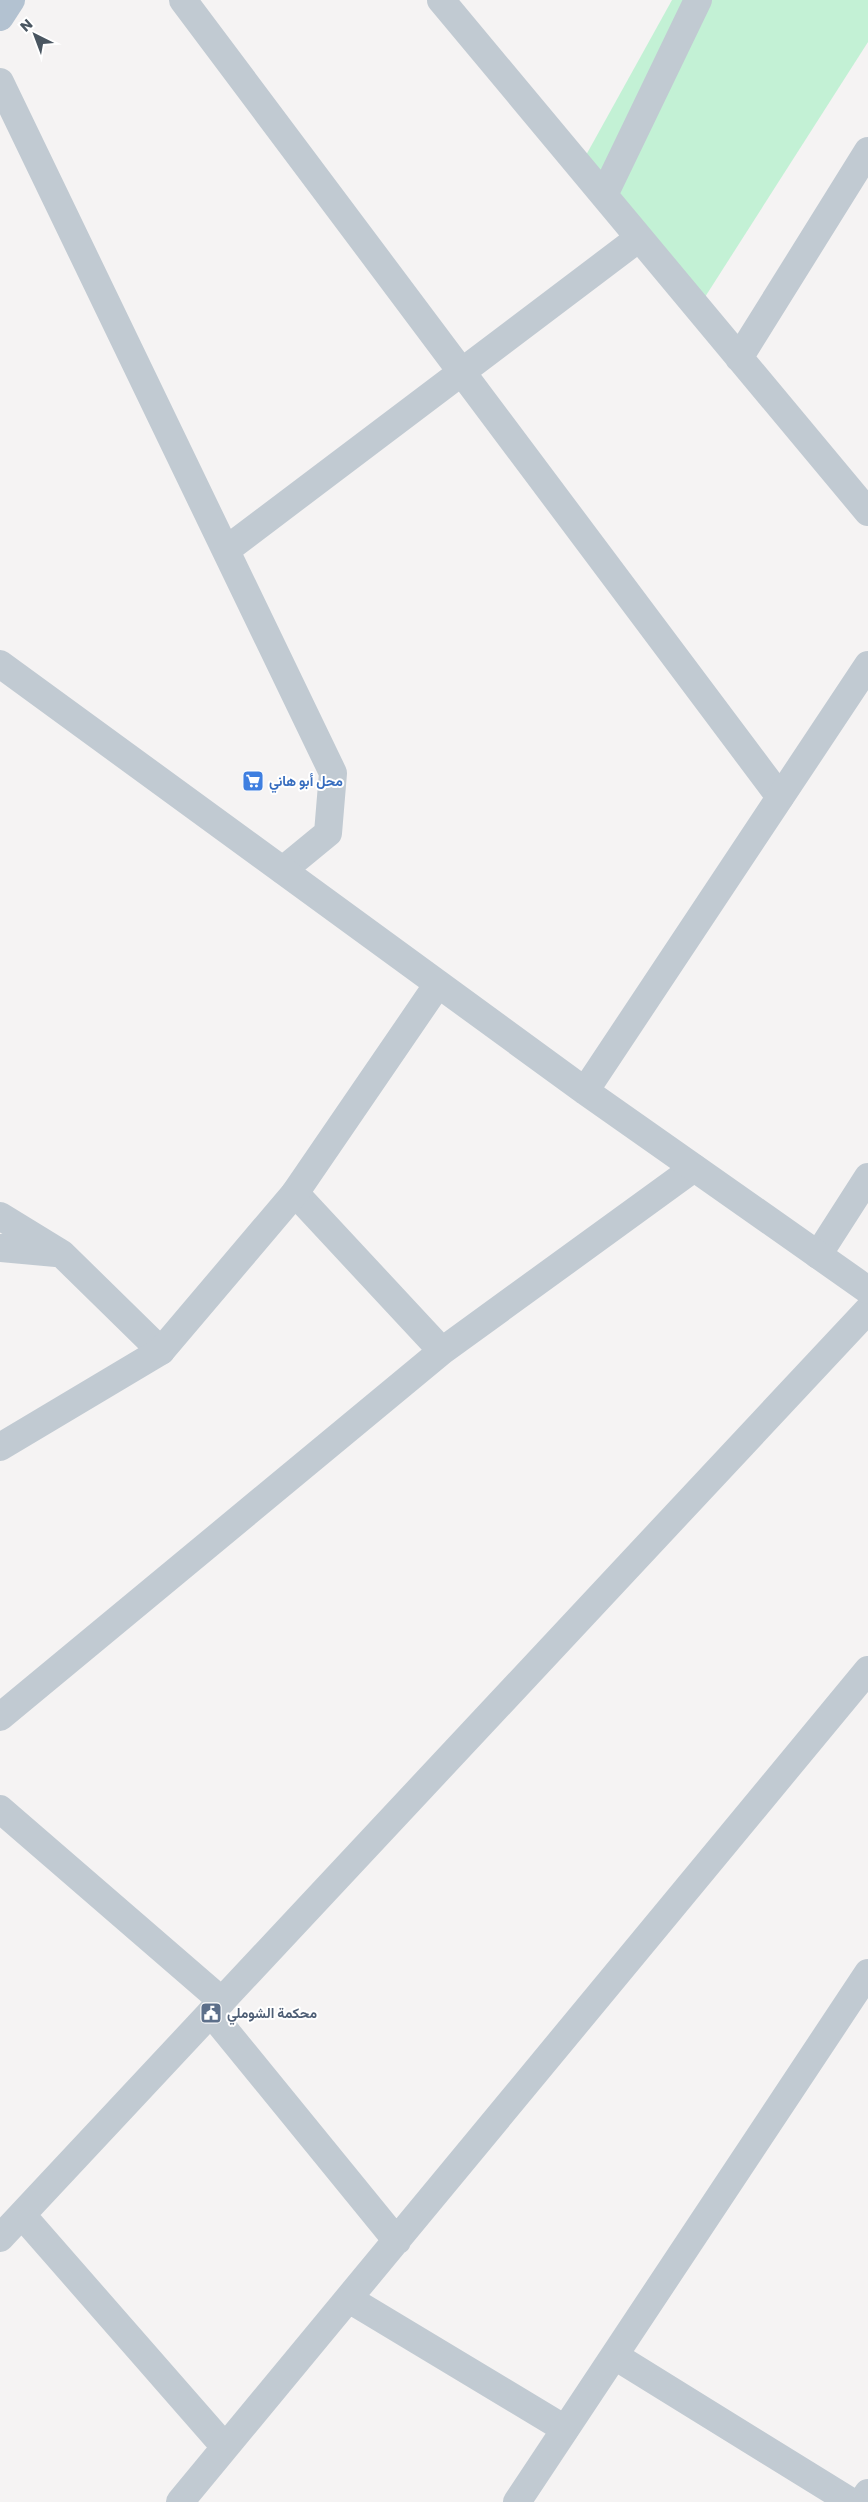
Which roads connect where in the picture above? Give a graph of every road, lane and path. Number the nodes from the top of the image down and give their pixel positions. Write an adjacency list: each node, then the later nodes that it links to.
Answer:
1 (11, 0): 5 (main road)
2 (183, 0): 11 (street)
3 (441, 0): 8 (street)
4 (698, 0): 8 (street)
5 (0, 17)
6 (0, 82): 13 (street)
7 (868, 151): 10 (street)
8 (604, 195): 9 (street)
9 (639, 238): 10 (street); 11 (street)
10 (739, 358): 12 (street)
11 (462, 372): 13 (street); 16 (street)
12 (868, 512)
13 (226, 550): 17 (street)
14 (0, 664): 17 (street)
15 (868, 665): 16 (street)
16 (780, 797): 19 (street)
17 (283, 870): 18 (street)
18 (438, 984): 19 (street); 22 (street)
19 (585, 1091): 20 (street)
20 (694, 1168): 26 (street); 29 (street)
21 (868, 1177): 26 (street)
22 (296, 1193): 29 (street); 30 (street)
23 (0, 1216): 25 (street)
24 (0, 1248): 25 (street)
25 (62, 1254): 30 (street)
26 (818, 1255): 27 (street)
27 (868, 1290)
28 (868, 1310): 36 (street)
29 (442, 1350): 33 (street)
30 (161, 1351): 31 (street)
31 (0, 1447)
32 (868, 1670): 39 (street)
33 (0, 1717)
34 (0, 1809): 36 (street)
35 (868, 1973): 41 (street)
36 (217, 2007): 37 (street); 39 (street)
37 (22, 2215): 38 (street); 43 (street)
38 (0, 2237)
39 (396, 2241): 40 (street)
40 (348, 2299): 42 (street); 43 (street)
41 (615, 2356): 42 (street); 47 (street)
42 (565, 2429): 46 (street)
43 (225, 2447): 45 (street)
44 (868, 2493): 48 (street)
45 (180, 2502)
46 (517, 2502)
47 (851, 2502)
48 (862, 2502)

